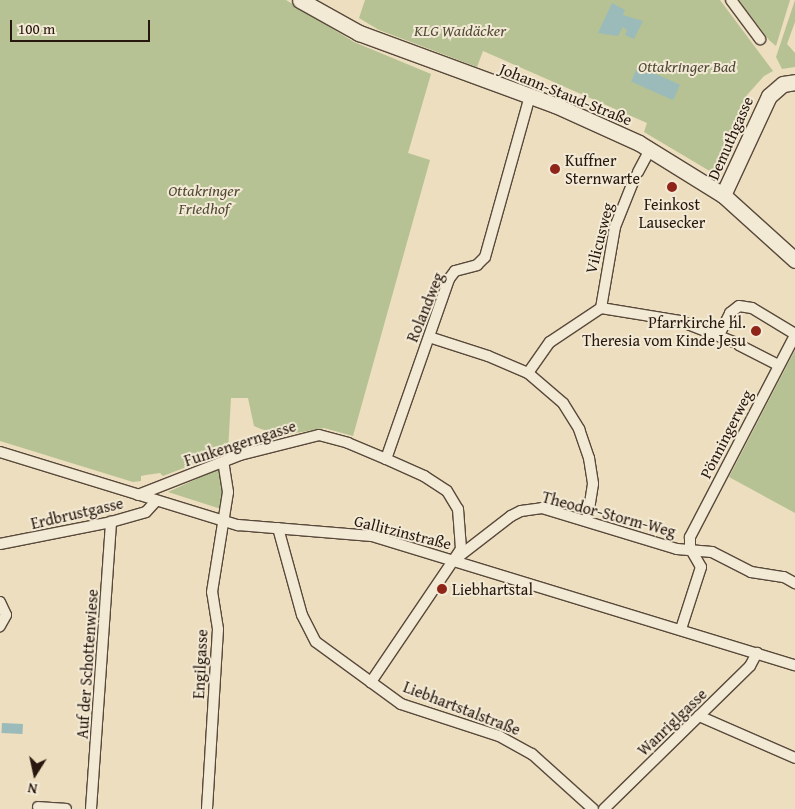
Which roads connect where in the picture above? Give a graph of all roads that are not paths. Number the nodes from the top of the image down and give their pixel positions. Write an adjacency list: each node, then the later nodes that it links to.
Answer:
1 (300, 0): 5 (street, Johann-Staud-Straße)
2 (731, 0): 3 (street)
3 (760, 38)
4 (795, 82): 7 (street, Demuthgasse)
5 (530, 96): 6 (street, Johann-Staud-Straße); 12 (street, Rolandweg)
6 (650, 149): 7 (street, Johann-Staud-Straße); 9 (street, Vilicusweg)
7 (724, 195): 8 (street, Johann-Staud-Straße)
8 (795, 260)
9 (601, 308): 11 (street); 14 (street)
10 (795, 334): 11 (street); 13 (street, Pönningerweg)
11 (719, 335): 13 (street)
12 (429, 337): 14 (street); 16 (street, Rolandweg)
13 (778, 365): 25 (street, Pönningerweg)
14 (528, 373): 20 (street)
15 (0, 452): 18 (street, Gallitzinstraße)
16 (386, 459): 17 (street, Funkengerngasse); 26 (street, Funkengerngasse)
17 (223, 462): 18 (street, Funkengerngasse); 22 (street, Engilgasse)
18 (138, 495): 19 (street, Gallitzinstraße)
19 (156, 501): 21 (street, Erdbrustgasse); 22 (street, Gallitzinstraße)
20 (587, 521): 25 (street, Theodor-Storm-Weg); 26 (street, Theodor-Storm-Weg)
21 (111, 522): 24 (street, Erdbrustgasse); 40 (street, Auf der Schottenwiese)
22 (223, 522): 23 (street, Gallitzinstraße); 41 (street, Engilgasse)
23 (278, 528): 26 (street, Gallitzinstraße); 35 (street, Liebhartstalstraße)
24 (0, 544)
25 (690, 548): 28 (street, Theodor-Storm-Weg); 32 (street)
26 (455, 560): 32 (street, Gallitzinstraße); 35 (street)
27 (795, 573): 28 (street)
28 (784, 577): 29 (street, Theodor-Storm-Weg)
29 (795, 583)
30 (0, 602): 31 (street)
31 (0, 626)
32 (681, 630): 33 (street, Gallitzinstraße)
33 (757, 653): 34 (street, Gallitzinstraße); 36 (street, Wanriglgasse)
34 (795, 665)
35 (371, 682): 42 (street, Liebhartstalstraße)
36 (699, 716): 37 (street); 43 (street, Wanriglgasse)
37 (795, 758)
38 (38, 807): 39 (street)
39 (66, 809)
40 (92, 809)
41 (206, 809)
42 (593, 809)
43 (604, 809)

